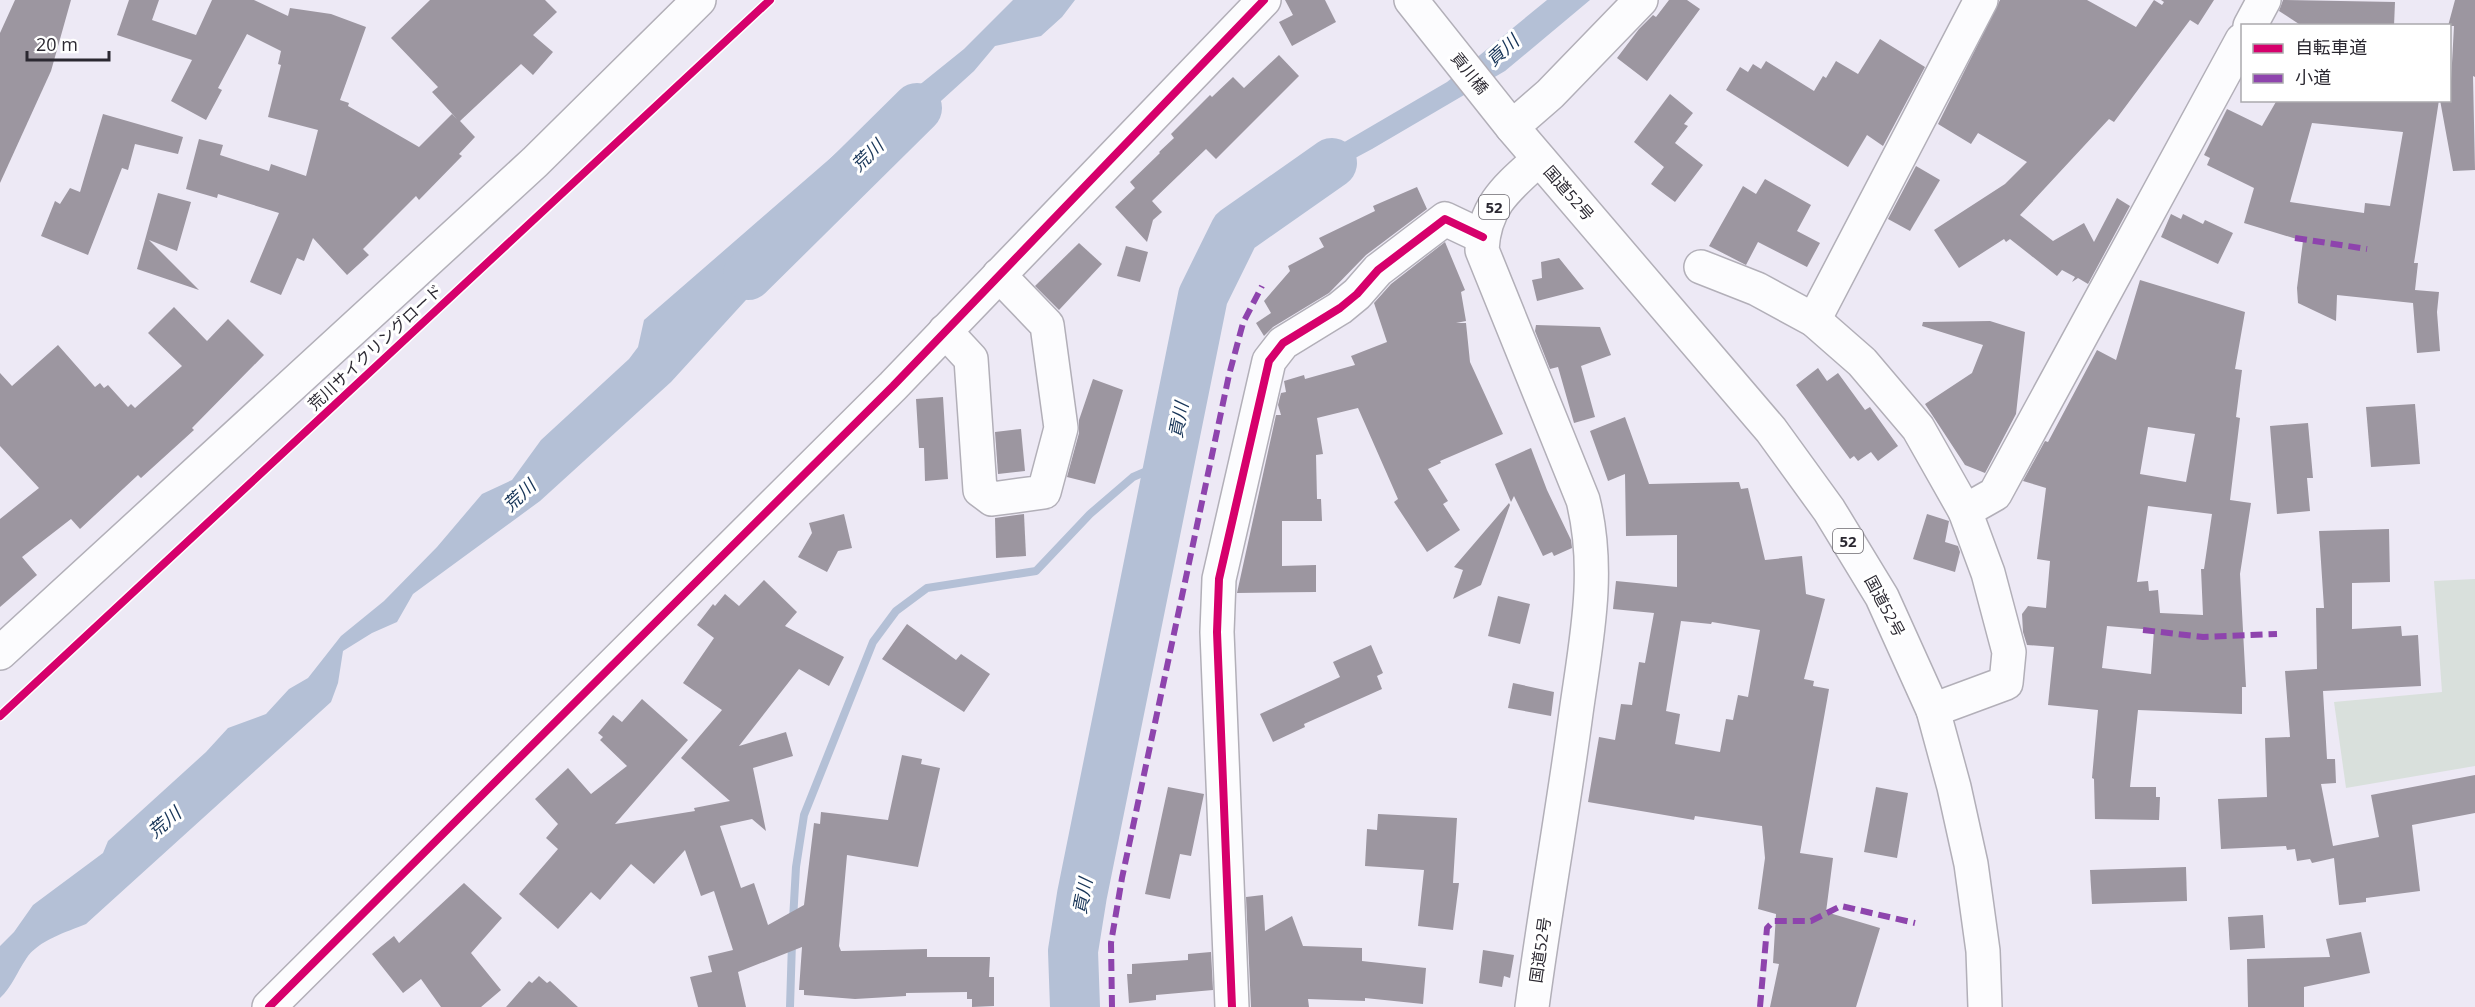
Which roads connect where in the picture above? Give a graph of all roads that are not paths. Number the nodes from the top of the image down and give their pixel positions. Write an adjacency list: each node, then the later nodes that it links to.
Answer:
1 (699, 0): 17 (main road)
2 (1264, 0): 13 (main road)
3 (1411, 0): 9 (main road, 貢川橋 / 52)
4 (1641, 0): 9 (main road)
5 (1981, 0): 14 (main road)
6 (2264, 0): 7 (main road)
7 (2251, 24)
8 (2241, 42): 16 (main road)
9 (1507, 120): 10 (main road, 52)
10 (1539, 159): 11 (main road, 国道52号 / 52); 18 (main road, 国道52号 / 52)
11 (1483, 237): 21 (main road); 22 (main road, 国道52号 / 52)
12 (1701, 267): 14 (main road)
13 (999, 275): 15 (main road); 15 (main road)
14 (1814, 320): 16 (main road)
15 (945, 331): 19 (main road)
16 (1965, 511): 18 (main road)
17 (0, 653)
18 (1933, 710): 23 (main road, 国道52号 / 52)
19 (302, 992): 20 (main road)
20 (269, 1007)
21 (1232, 1007)
22 (1532, 1007)
23 (1985, 1007)

